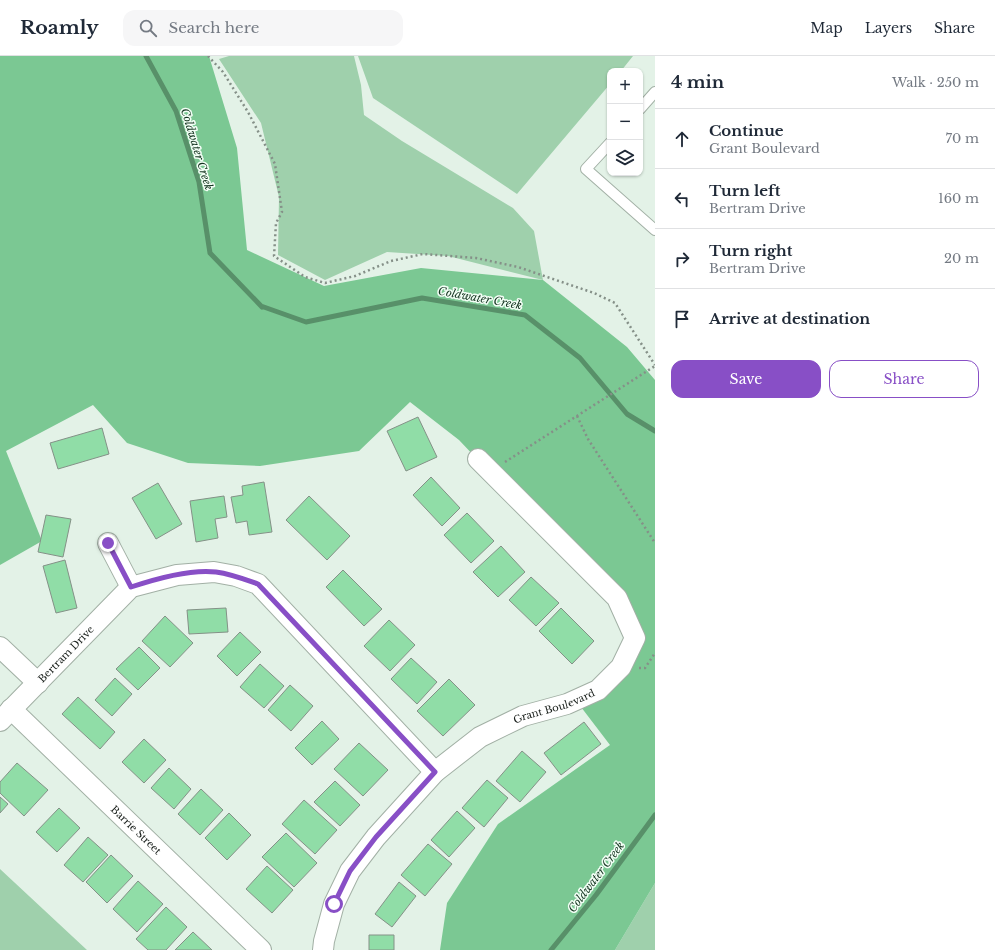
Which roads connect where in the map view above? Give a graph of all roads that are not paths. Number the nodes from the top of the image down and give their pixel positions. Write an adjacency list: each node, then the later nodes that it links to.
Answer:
1 (655, 92): 2 (lane)
2 (643, 106)
3 (607, 146): 4 (lane)
4 (655, 230)
5 (484, 466): 11 (street, Grant Boulevard)
6 (108, 543): 7 (street)
7 (131, 587): 9 (street, Bertram Drive); 11 (street)
8 (0, 647): 9 (street)
9 (38, 683): 10 (street, Bertram Drive)
10 (6, 715): 12 (street, Barrie Street)
11 (435, 772): 13 (street, Grant Boulevard)
12 (261, 950)
13 (323, 950)

